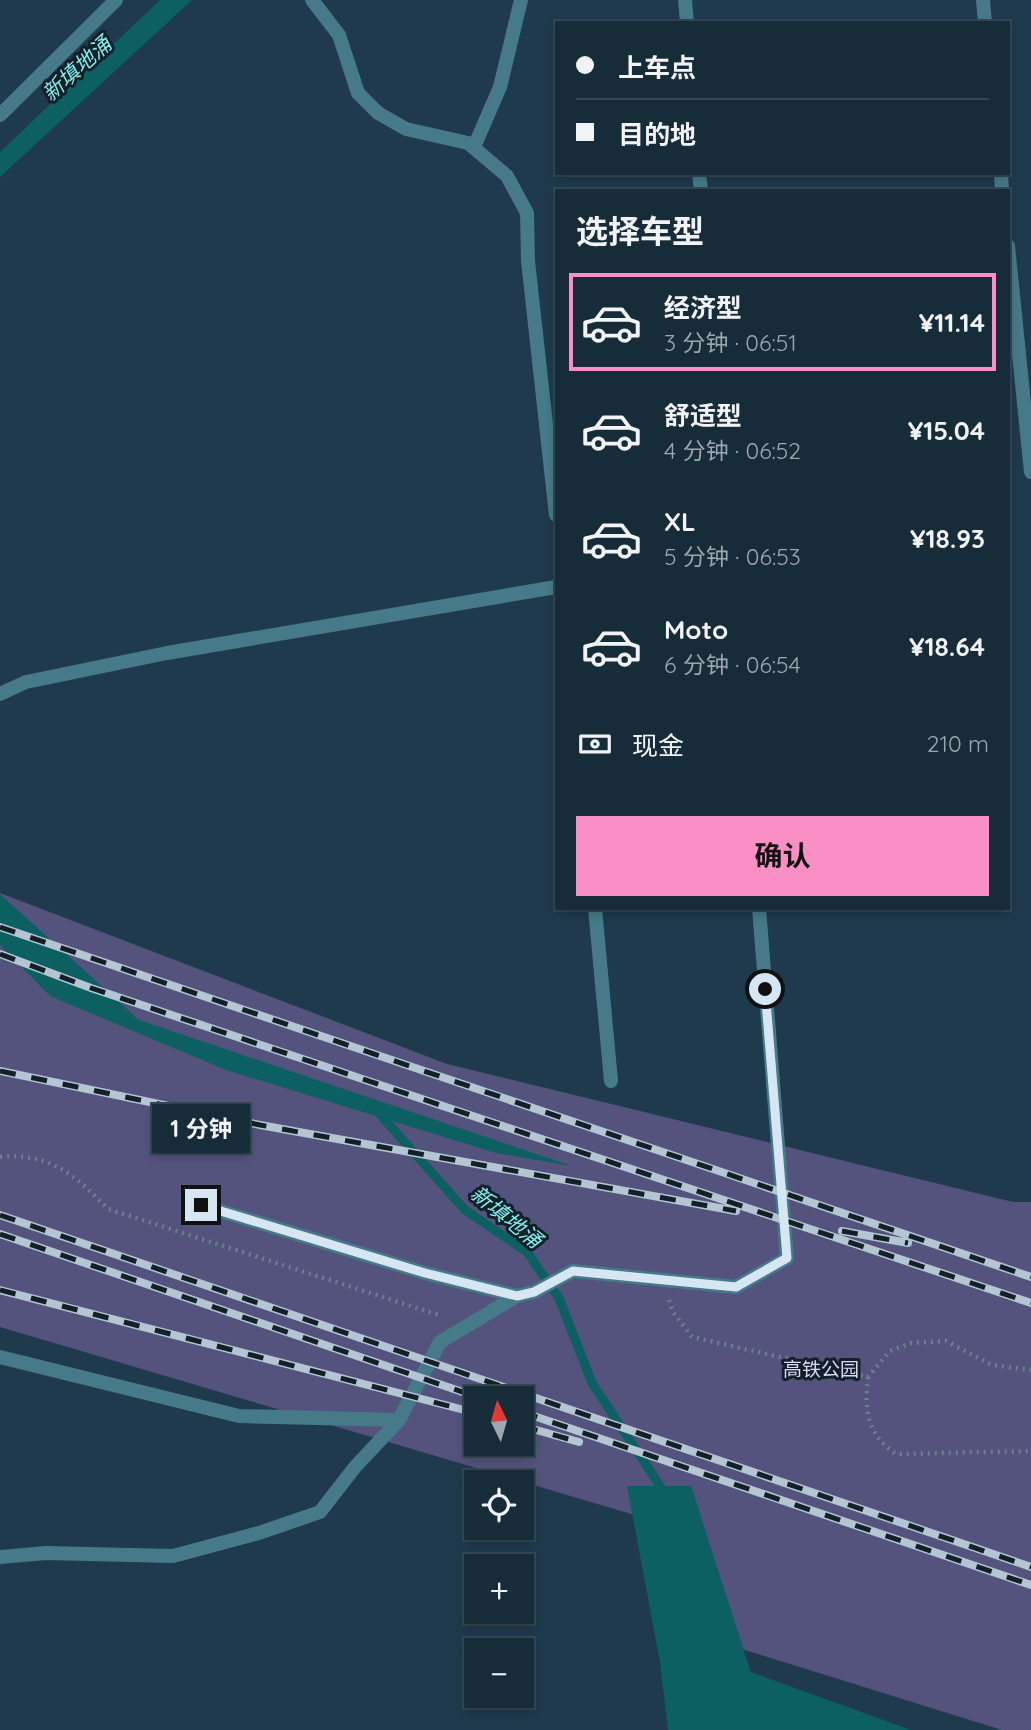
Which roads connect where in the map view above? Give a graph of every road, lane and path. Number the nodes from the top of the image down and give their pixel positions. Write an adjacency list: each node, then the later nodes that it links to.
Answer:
1 (116, 0): 8 (street)
2 (312, 0): 9 (street)
3 (521, 0): 9 (street)
4 (685, 0): 6 (street)
5 (983, 0): 7 (street)
6 (687, 21)
7 (985, 21)
8 (0, 115)
9 (474, 147): 12 (street)
10 (1010, 266): 11 (street)
11 (1031, 472)
12 (555, 505)
13 (555, 587): 14 (street)
14 (0, 694)
15 (594, 910): 17 (street)
16 (759, 910): 20 (street)
17 (611, 1081)
18 (0, 1157): 22 (path)
19 (201, 1205): 21 (street)
20 (662, 1279): 21 (street); 25 (path)
21 (517, 1296): 26 (street)
22 (446, 1317)
23 (0, 1357): 26 (street)
24 (1031, 1370): 25 (path)
25 (868, 1377): 27 (path)
26 (399, 1420): 28 (street)
27 (1031, 1451)
28 (0, 1557)

